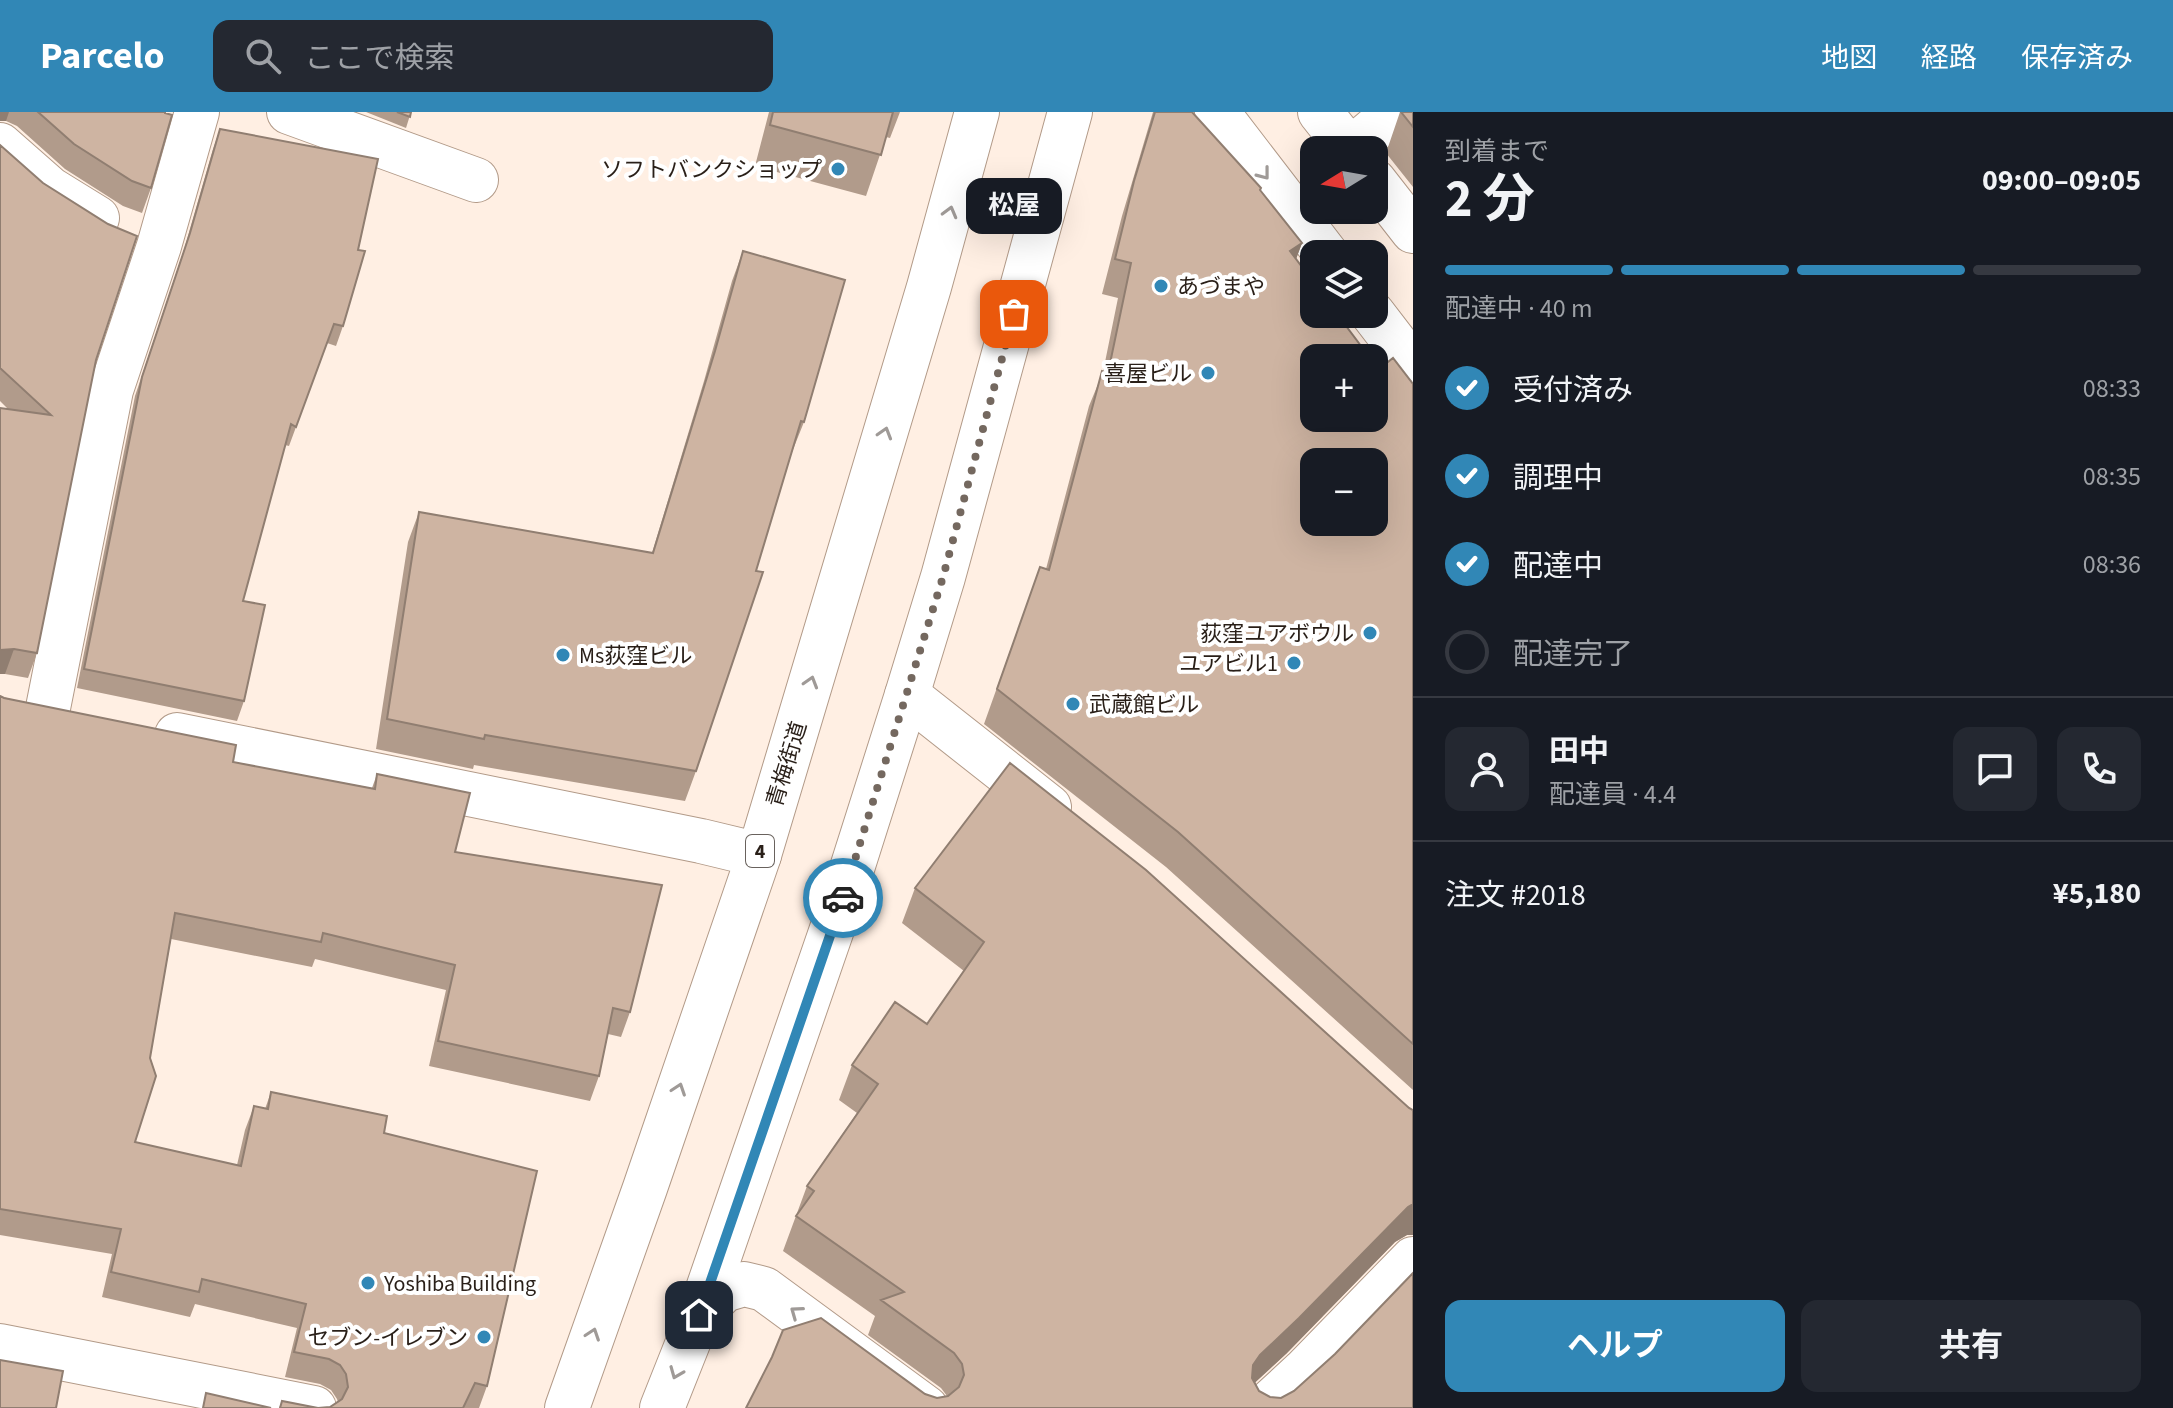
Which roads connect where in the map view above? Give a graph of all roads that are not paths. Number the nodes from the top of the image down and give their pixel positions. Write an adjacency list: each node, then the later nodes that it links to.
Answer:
1 (197, 112): 15 (main road)
2 (289, 112): 11 (main road)
3 (977, 112): 22 (main road, 青梅街道 / 4, one-way to 3)
4 (1070, 112): 18 (main road)
5 (1217, 112): 14 (main road, one-way to 14)
6 (1320, 112): 8 (main road)
7 (1395, 112): 9 (main road)
8 (1339, 136)
9 (1367, 136)
10 (0, 145): 15 (main road)
11 (476, 180)
12 (1388, 199): 13 (main road)
13 (1413, 231)
14 (1315, 240)
15 (159, 246): 19 (main road)
16 (1384, 328): 17 (main road)
17 (1413, 366)
18 (907, 695): 21 (main road); 24 (main road)
19 (46, 708)
20 (141, 727): 22 (main road)
21 (1076, 828)
22 (759, 855): 27 (main road, 青梅街道 / 4, one-way to 22)
23 (1413, 1259): 30 (main road)
24 (699, 1315): 28 (main road, one-way to 28); 29 (main road, one-way to 24)
25 (0, 1346): 26 (main road)
26 (314, 1408)
27 (567, 1408)
28 (662, 1408)
29 (926, 1408)
30 (1264, 1408)

